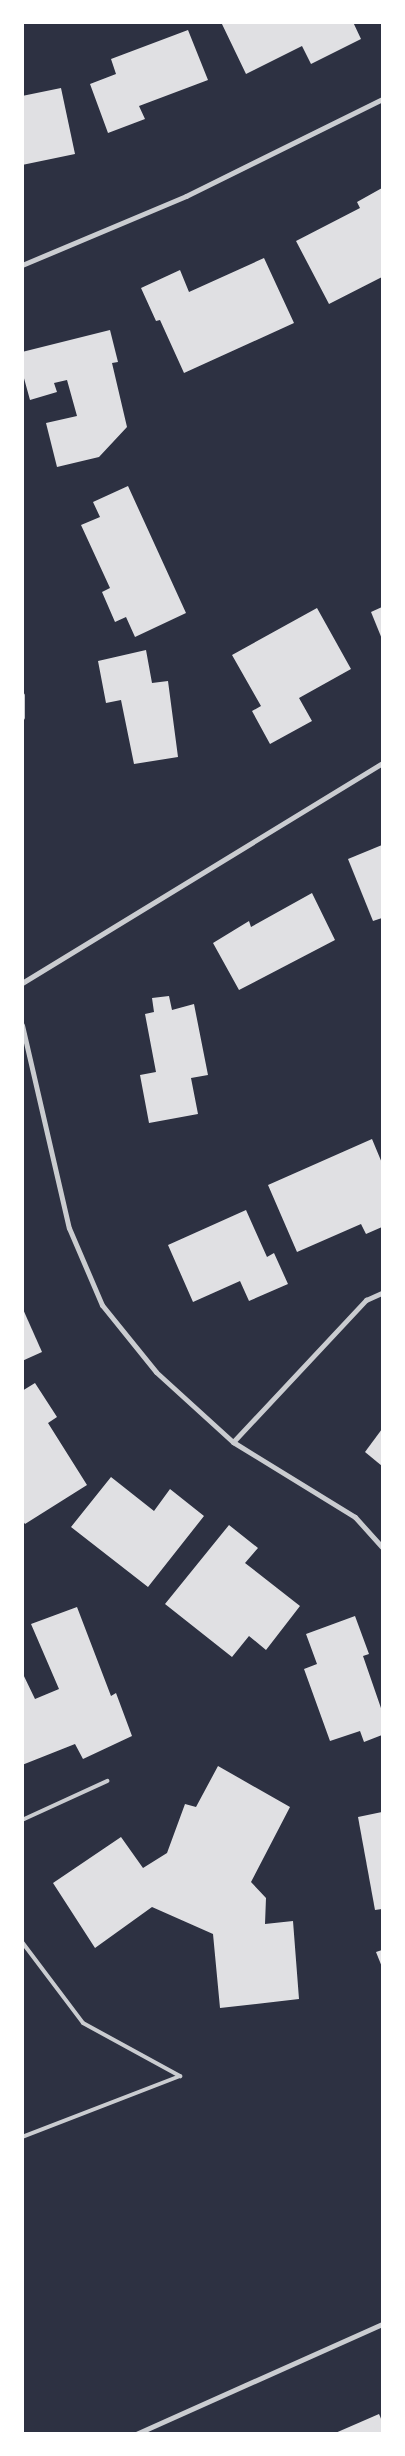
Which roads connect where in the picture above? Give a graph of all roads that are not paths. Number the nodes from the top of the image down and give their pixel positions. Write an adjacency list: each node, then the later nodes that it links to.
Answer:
1 (382, 99): 2 (street)
2 (22, 265)
3 (22, 695): 4 (street)
4 (22, 717)
5 (382, 763): 6 (street)
6 (22, 983)
7 (22, 1025): 9 (street)
8 (382, 1293): 9 (street)
9 (233, 1442): 10 (street)
10 (382, 1547)
11 (107, 1782): 12 (lane)
12 (22, 1820)
13 (22, 1942): 14 (lane)
14 (22, 2137)
15 (382, 2324): 16 (street)
16 (136, 2434)

